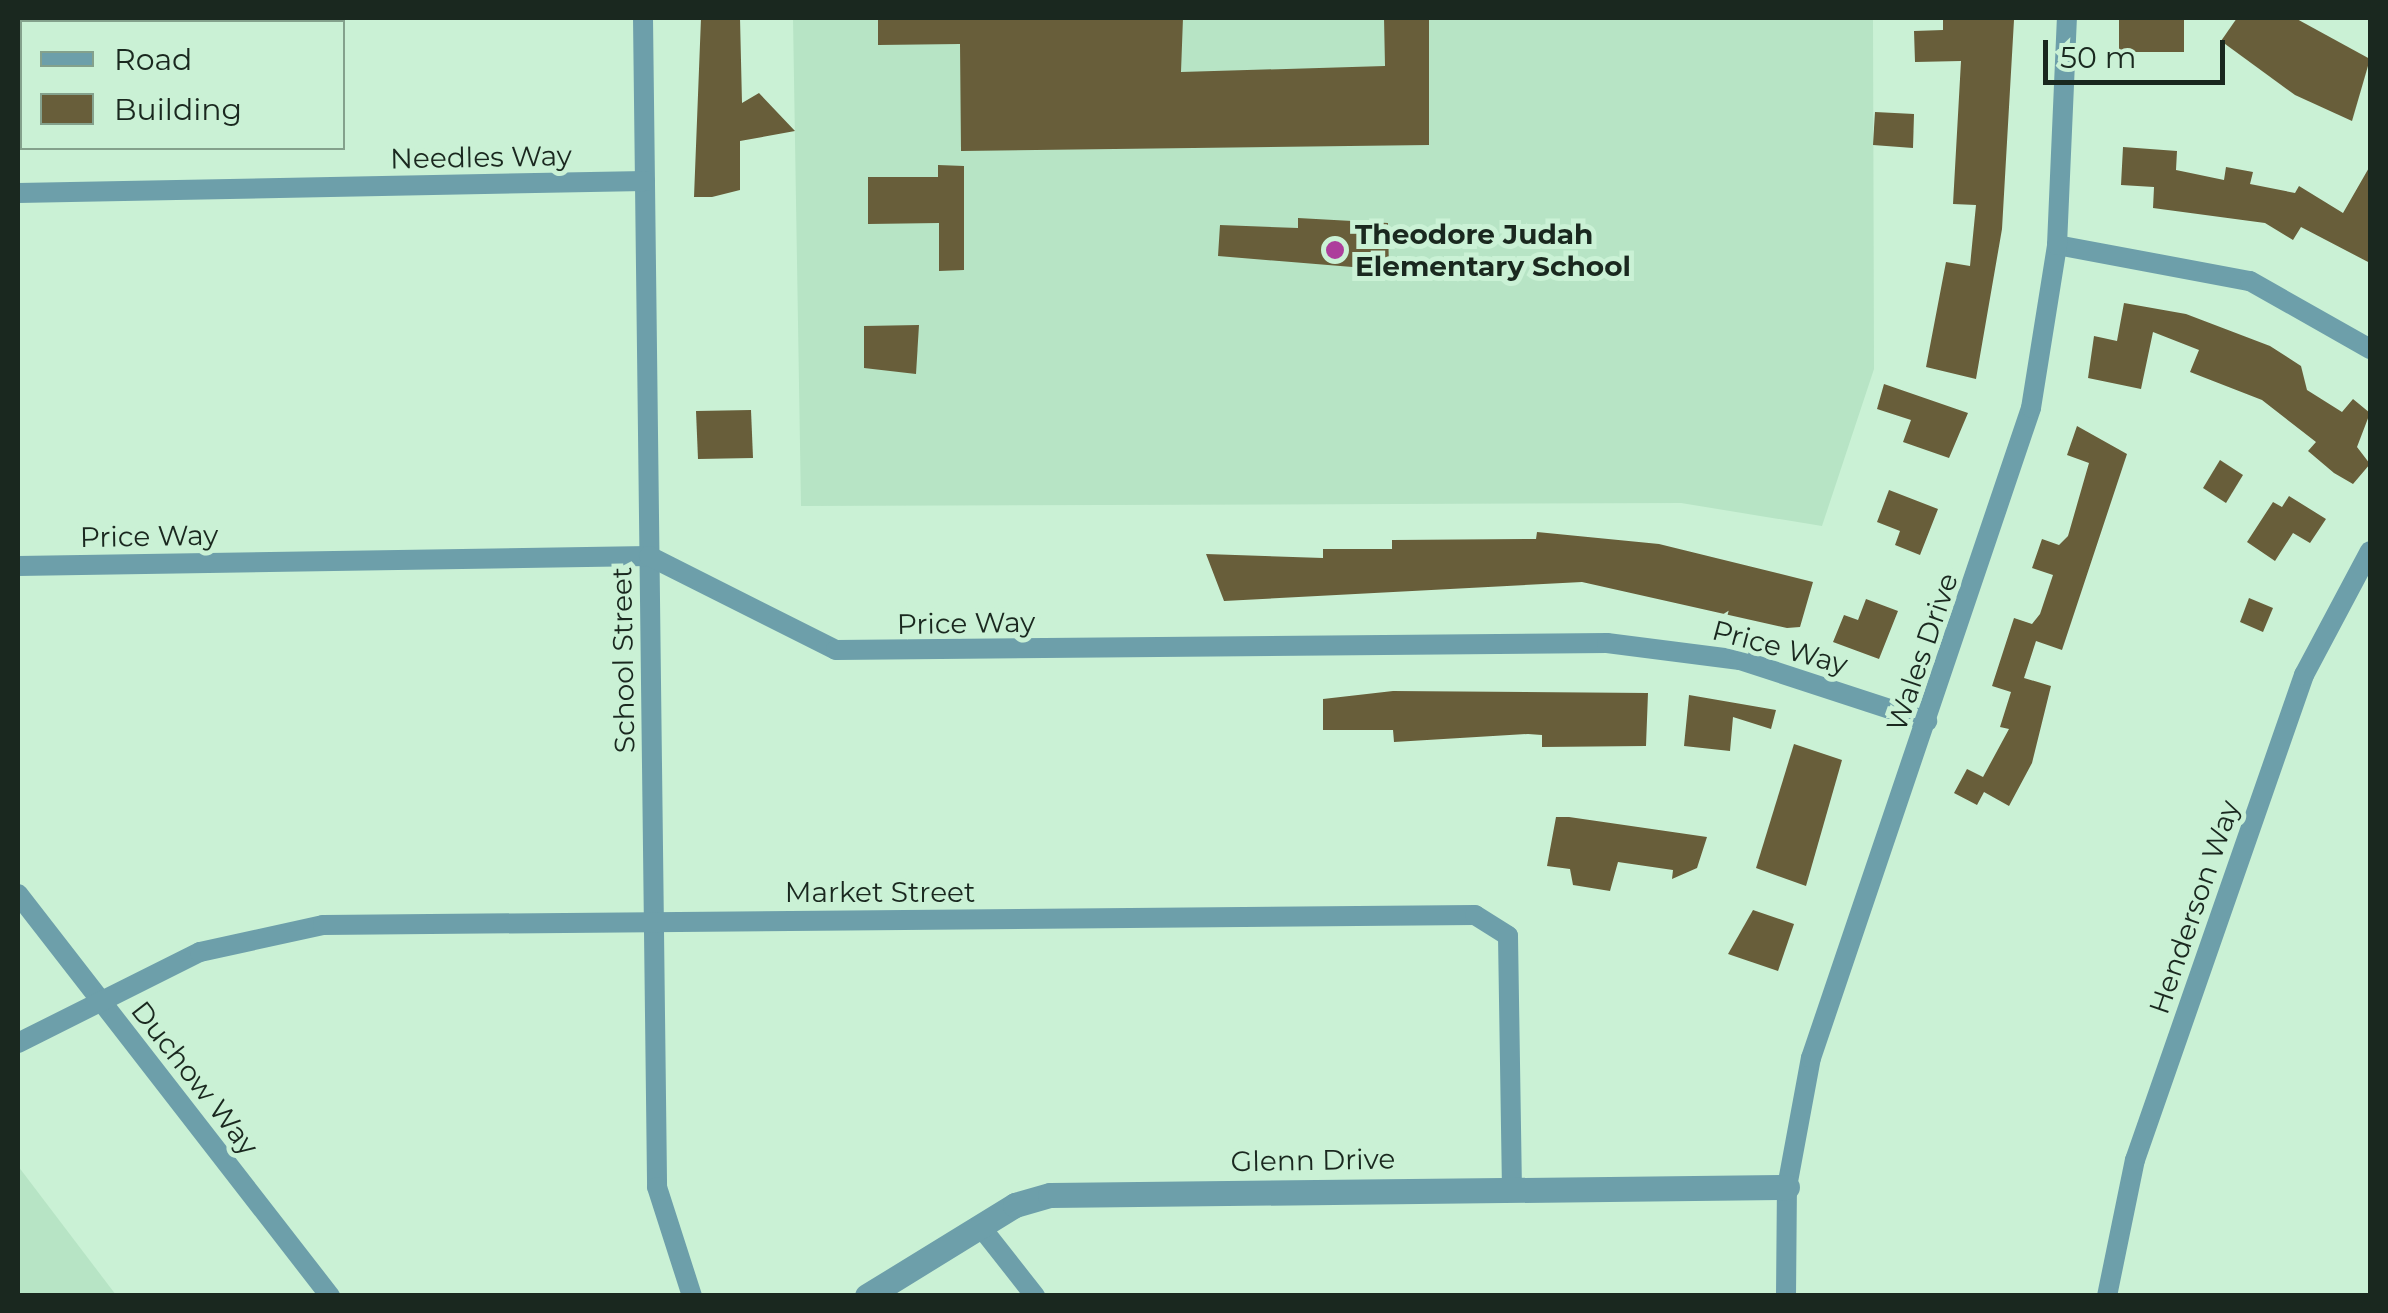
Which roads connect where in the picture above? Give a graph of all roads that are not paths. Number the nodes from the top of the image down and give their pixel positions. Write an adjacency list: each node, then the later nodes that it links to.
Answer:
1 (643, 18): 3 (street, School Street)
2 (2067, 18): 5 (street, Wales Drive)
3 (645, 181): 4 (street, Needles Way); 8 (street, School Street)
4 (18, 193)
5 (2057, 245): 6 (street); 10 (street, Wales Drive)
6 (2370, 349)
7 (2370, 552): 23 (street, Henderson Way)
8 (649, 556): 9 (street, Price Way); 10 (street, Price Way); 12 (street, School Street)
9 (18, 566)
10 (1928, 721): 15 (street, Wales Drive)
11 (18, 894): 13 (street, Duchow Way)
12 (653, 921): 13 (street, Market Street); 16 (street, Market Street); 19 (street, School Street)
13 (100, 1001): 14 (street, Market Street); 18 (street, Duchow Way)
14 (18, 1043)
15 (1787, 1187): 16 (street, Glenn Drive); 22 (street, Wales Drive)
16 (1512, 1188): 17 (street, Glenn Drive)
17 (980, 1226): 20 (street, Glenn Drive); 21 (street)
18 (330, 1296)
19 (692, 1296)
20 (868, 1296)
21 (1035, 1296)
22 (1786, 1296)
23 (2107, 1296)

